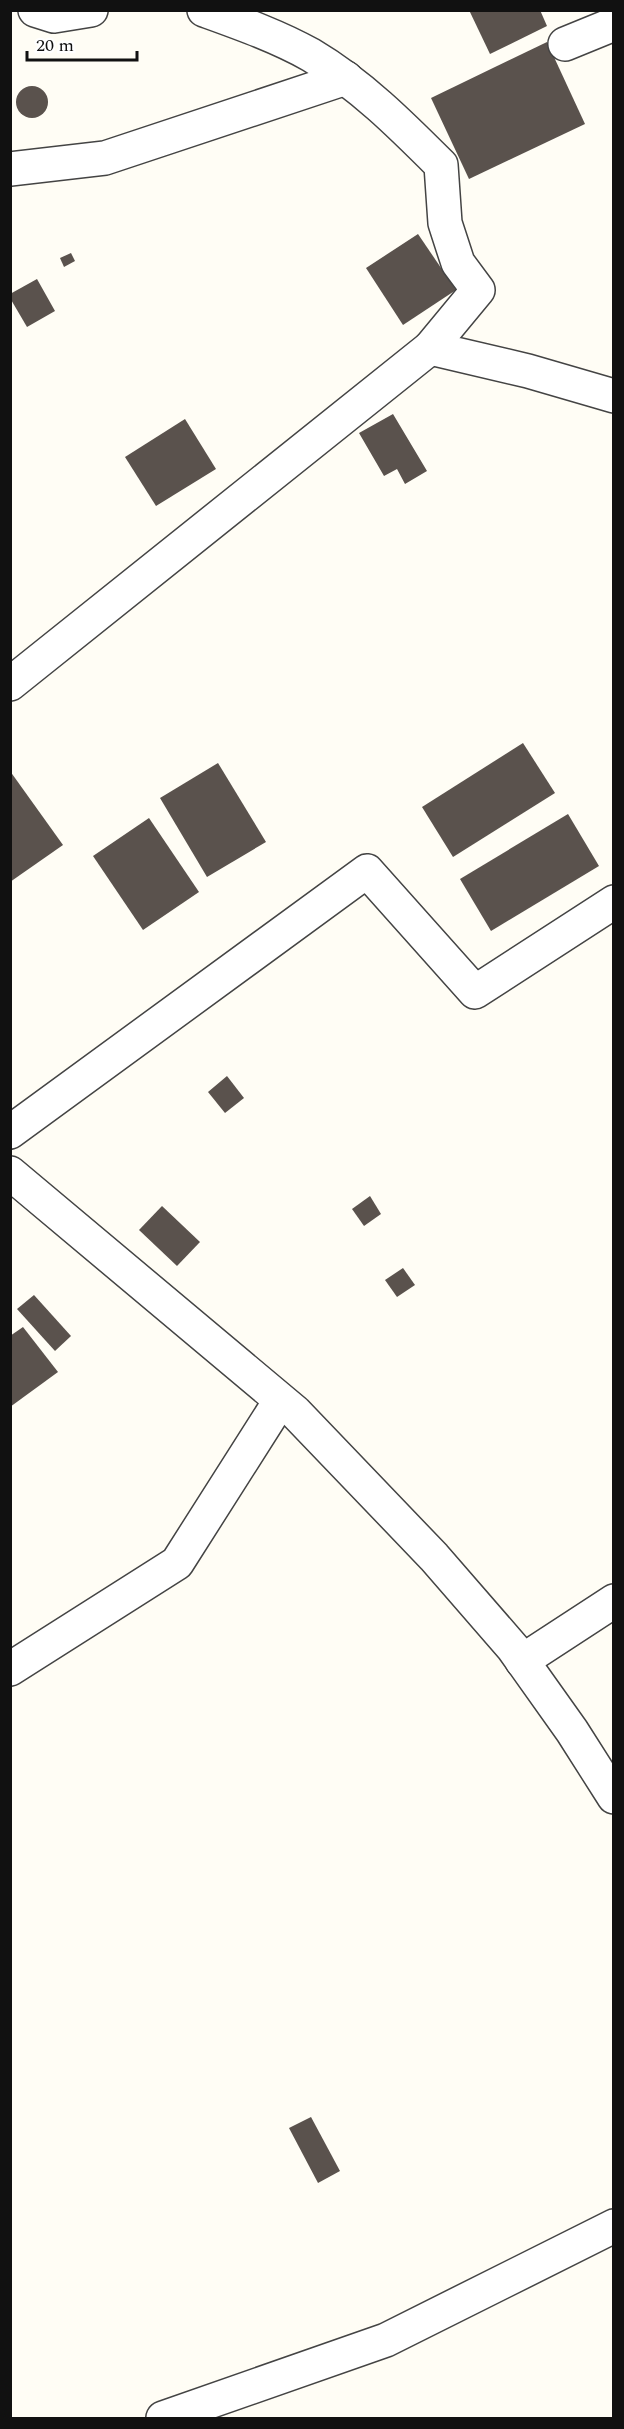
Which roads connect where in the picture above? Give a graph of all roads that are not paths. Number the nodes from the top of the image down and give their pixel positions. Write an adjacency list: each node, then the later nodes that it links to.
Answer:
1 (35, 10): 2 (street)
2 (91, 10)
3 (204, 10): 6 (street)
4 (614, 24): 5 (street)
5 (565, 44)
6 (346, 78): 7 (street); 8 (street)
7 (10, 169)
8 (430, 348): 9 (street); 10 (street)
9 (614, 396)
10 (10, 684)
11 (614, 902): 12 (street)
12 (10, 1132)
13 (10, 1173): 14 (street)
14 (280, 1401): 16 (street); 17 (street)
15 (614, 1601): 16 (street)
16 (522, 1661): 18 (street)
17 (10, 1669)
18 (614, 1797)
19 (614, 2226): 20 (street)
20 (163, 2418)

